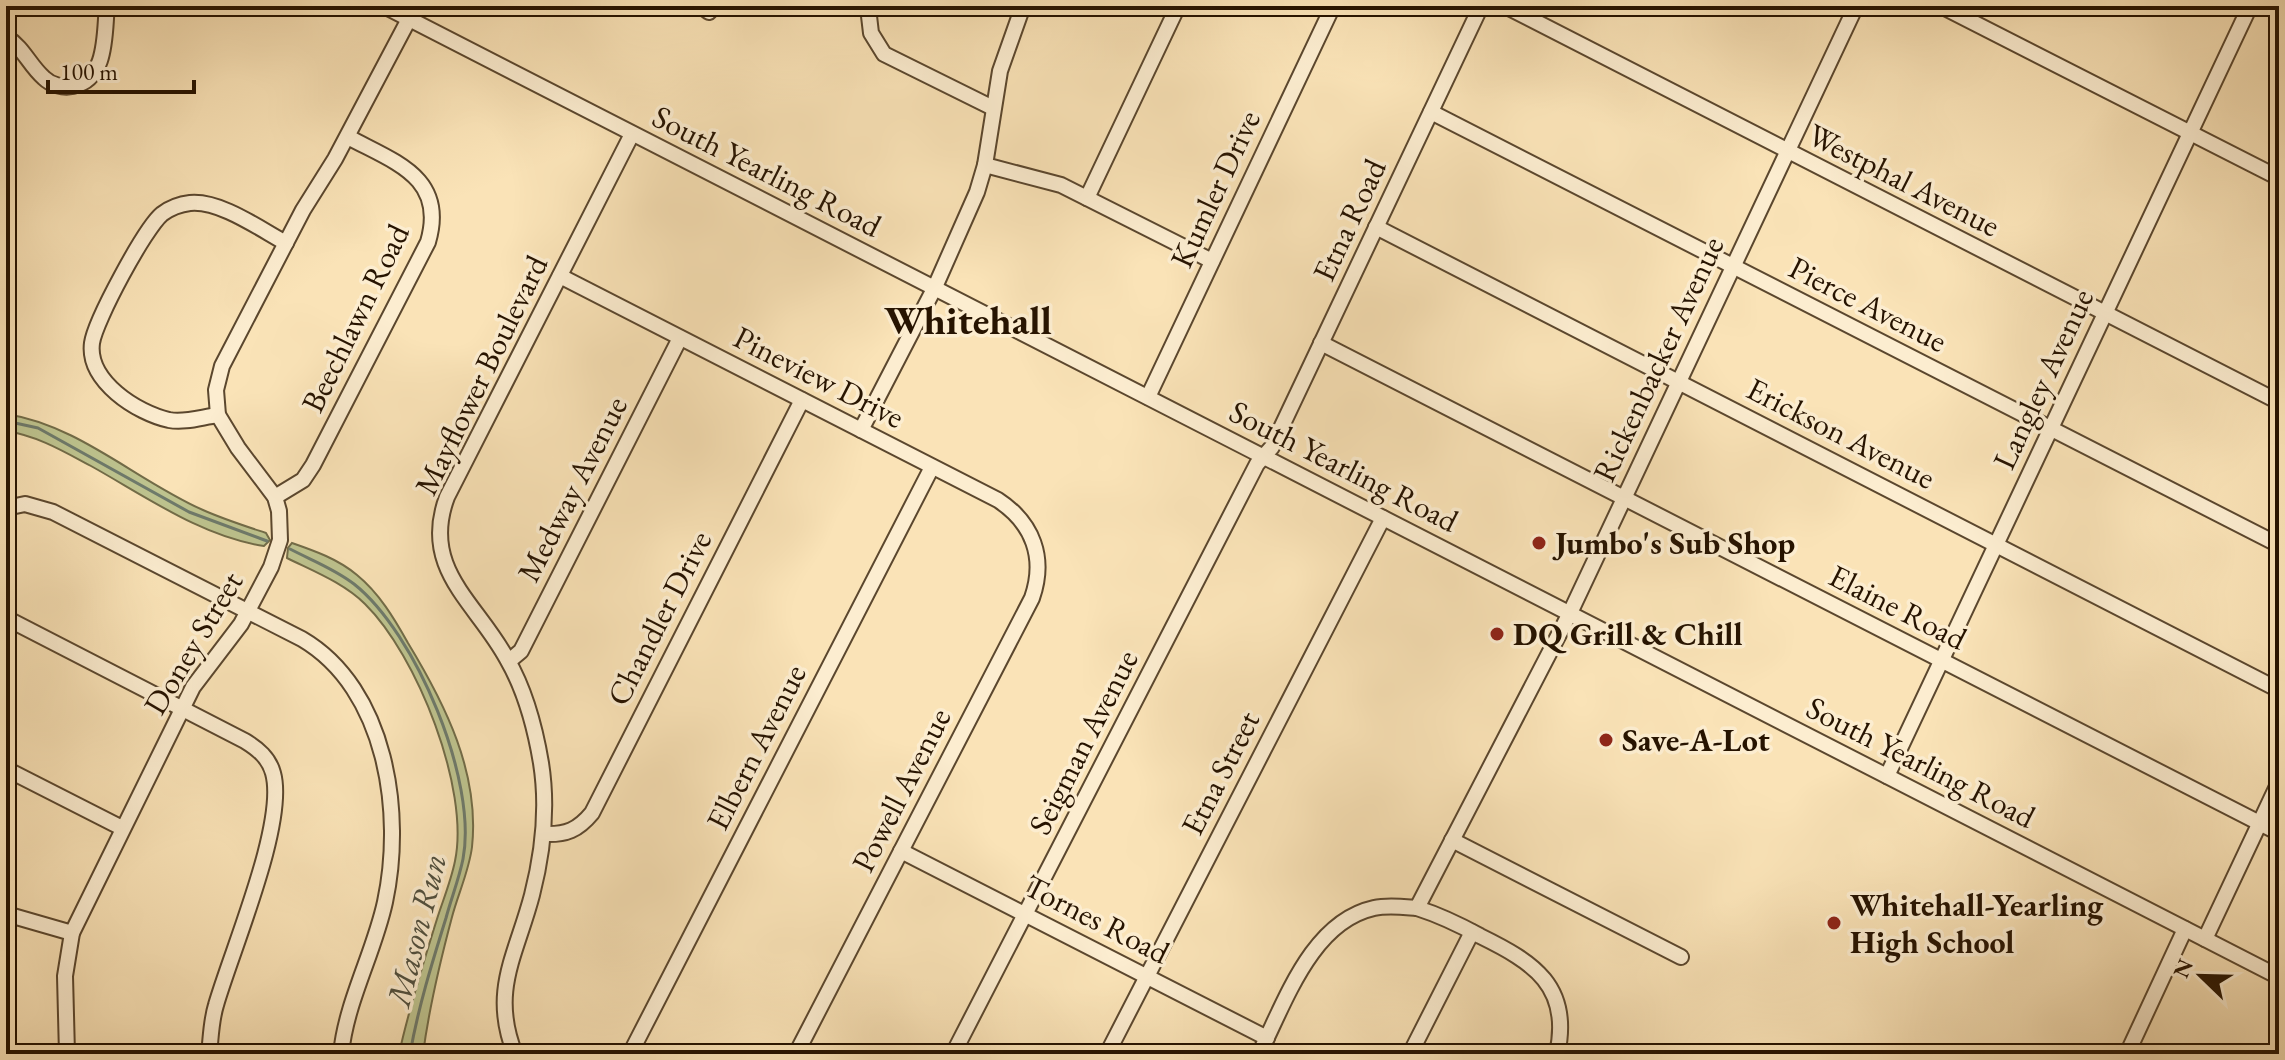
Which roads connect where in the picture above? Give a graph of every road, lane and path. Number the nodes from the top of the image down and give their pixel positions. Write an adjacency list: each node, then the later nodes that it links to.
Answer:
1 (107, 6): 13 (street)
2 (384, 6): 12 (street, South Yearling Road)
3 (872, 6): 14 (street)
4 (1023, 6): 14 (street)
5 (1178, 6): 22 (street)
6 (1333, 6): 25 (street, Kumler Drive)
7 (1481, 6): 15 (street, Etna Road)
8 (1505, 6): 19 (street, Westphal Avenue)
9 (1856, 6): 19 (street, Rickenbacker Avenue)
10 (1941, 6): 16 (street)
11 (2250, 6): 16 (street, Langley Avenue)
12 (409, 19): 17 (street, South Yearling Road); 18 (street)
13 (6, 37)
14 (993, 108): 20 (street)
15 (1431, 112): 23 (street, Etna Road); 26 (street, Pierce Avenue)
16 (2190, 133): 21 (street); 29 (street, Langley Avenue)
17 (632, 134): 27 (street, Mayflower Boulevard); 28 (street, South Yearling Road)
18 (348, 137): 24 (street); 41 (street, Beechlawn Road)
19 (1787, 151): 26 (street, Rickenbacker Avenue); 29 (street, Westphal Avenue)
20 (985, 165): 22 (street); 28 (street)
21 (2279, 178)
22 (1087, 198): 25 (street)
23 (1376, 227): 31 (street, Etna Road); 32 (street, Erickson Avenue)
24 (286, 243): 36 (street); 36 (street)
25 (1212, 261): 33 (street, Kumler Drive)
26 (1733, 267): 32 (street, Rickenbacker Avenue); 37 (street, Pierce Avenue)
27 (560, 276): 30 (street, Pineview Drive); 52 (street, Mayflower Boulevard)
28 (935, 287): 33 (street, South Yearling Road); 38 (street)
29 (2105, 313): 35 (street, Westphal Avenue); 37 (street, Langley Avenue)
30 (680, 338): 34 (street, Pineview Drive); 52 (street, Medway Avenue)
31 (1321, 343): 39 (street, Etna Road); 42 (street, Elaine Road)
32 (1678, 382): 42 (street, Rickenbacker Avenue); 45 (street, Erickson Avenue)
33 (1148, 397): 39 (street, South Yearling Road)
34 (802, 400): 38 (street, Pineview Drive); 61 (street, Chandler Drive)
35 (2279, 402)
36 (218, 415): 41 (street)
37 (2051, 428): 45 (street, Langley Avenue); 46 (street, Pierce Avenue)
38 (861, 430): 40 (street, Pineview Drive)
39 (1263, 456): 44 (street, South Yearling Road); 66 (street, Seigman Avenue)
40 (932, 467): 47 (street, Pineview Drive); 79 (street, Elbern Avenue)
41 (275, 497): 48 (street, Doney Street)
42 (1624, 497): 49 (street, Rickenbacker Avenue); 51 (street, Elaine Road)
43 (6, 508): 48 (street)
44 (1383, 518): 49 (street, South Yearling Road); 72 (street, Etna Street)
45 (1996, 544): 51 (street, Langley Avenue); 53 (street, Erickson Avenue)
46 (2279, 545)
47 (1036, 547): 63 (street, Powell Avenue)
48 (248, 612): 54 (street, Doney Street); 77 (street)
49 (1570, 613): 56 (street, South Yearling Road); 62 (street, Rickenbacker Avenue)
50 (6, 618): 54 (street)
51 (1941, 660): 56 (street, Langley Avenue); 58 (street, Elaine Road)
52 (509, 661): 61 (street, Mayflower Boulevard)
53 (2279, 690)
54 (182, 708): 59 (street, Doney Street); 76 (street)
55 (6, 769): 59 (street)
56 (1887, 776): 67 (street, South Yearling Road)
57 (2279, 782): 58 (street)
58 (2260, 823): 60 (street, Elaine Road); 70 (street)
59 (122, 828): 69 (street, Doney Street)
60 (2279, 833)
61 (544, 834): 78 (street, Mayflower Boulevard)
62 (1452, 840): 64 (street, Rickenbacker Avenue); 71 (street)
63 (901, 851): 66 (street, Tornes Road); 80 (street, Powell Avenue)
64 (1417, 908): 68 (street); 74 (street)
65 (6, 914): 69 (street)
66 (1025, 914): 72 (street, Tornes Road); 81 (street, Seigman Avenue)
67 (2185, 929): 70 (street, South Yearling Road); 86 (street)
68 (1472, 932): 84 (street); 85 (street)
69 (72, 933): 75 (street, Doney Street)
70 (2205, 939): 73 (street, South Yearling Road)
71 (1681, 957)
72 (1147, 976): 74 (street, Tornes Road); 82 (street, Etna Street)
73 (2279, 977)
74 (1267, 1038): 83 (street)
75 (67, 1054)
76 (209, 1054)
77 (341, 1054)
78 (515, 1054)
79 (630, 1054)
80 (796, 1054)
81 (953, 1054)
82 (1107, 1054)
83 (1259, 1054)
84 (1410, 1054)
85 (1557, 1054)
86 (2127, 1054)

